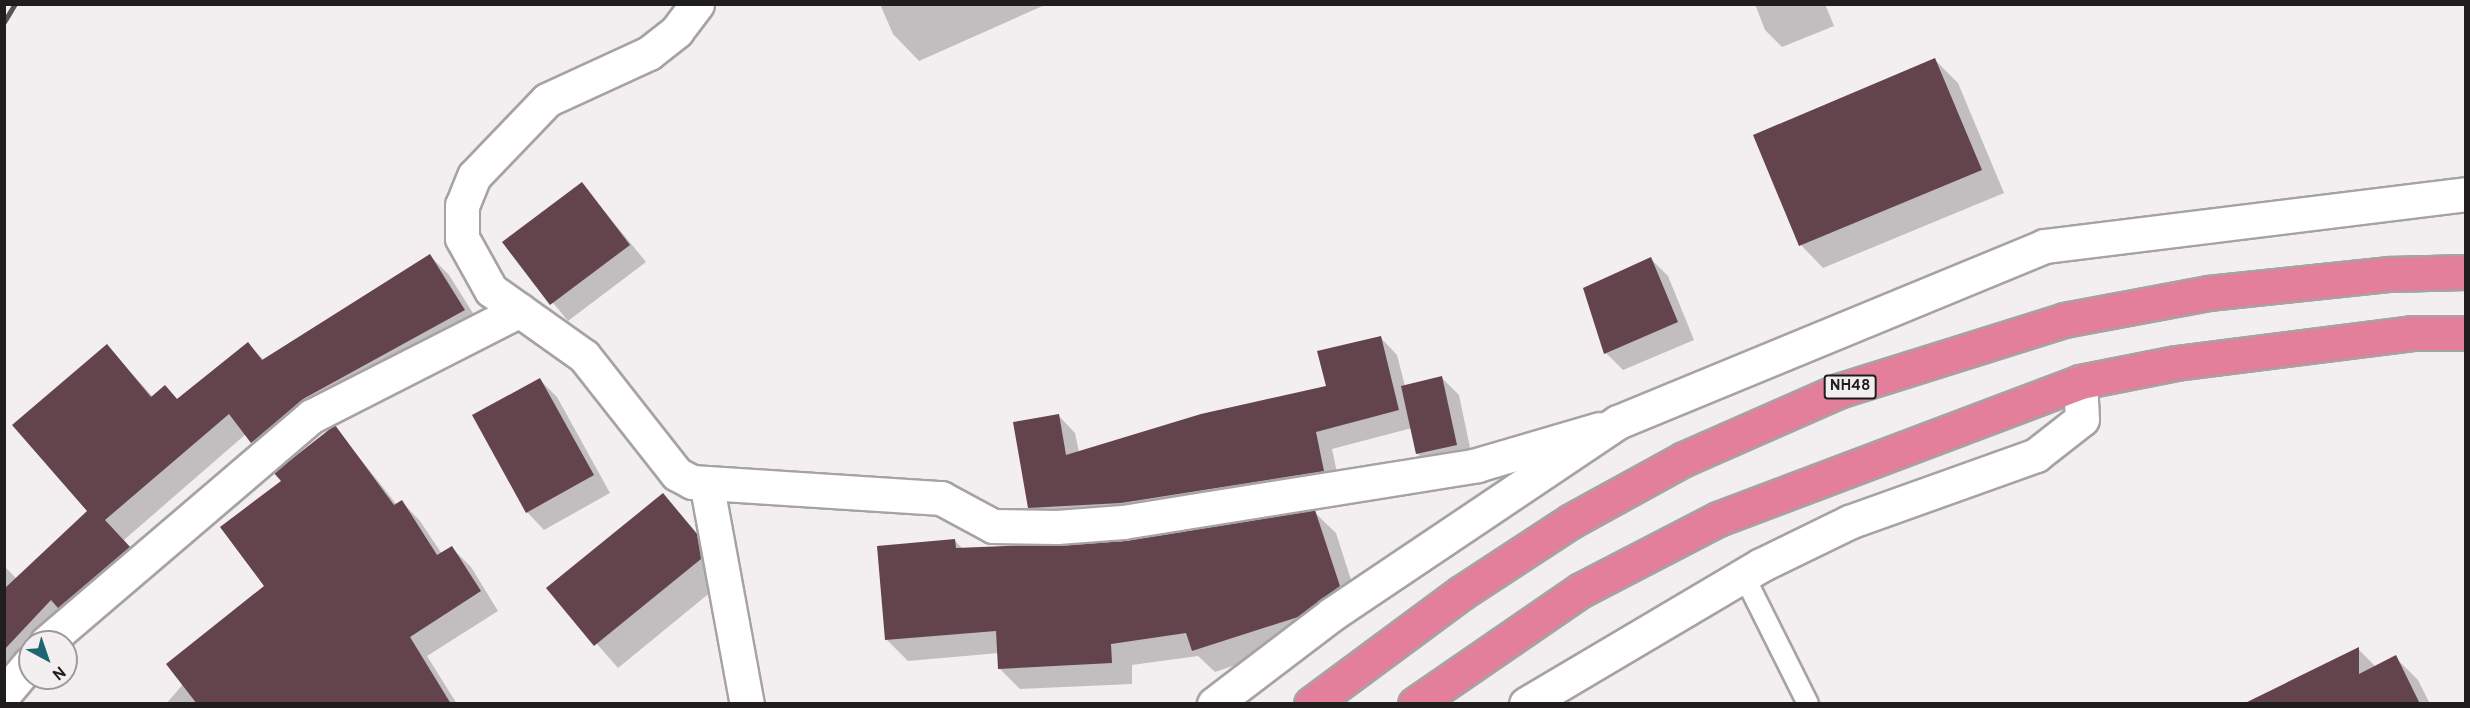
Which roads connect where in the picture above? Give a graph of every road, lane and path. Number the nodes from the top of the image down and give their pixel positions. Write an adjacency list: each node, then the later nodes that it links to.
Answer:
1 (697, 4): 4 (street)
2 (2466, 194): 7 (street)
3 (2466, 272): 15 (highway, NH48)
4 (520, 310): 8 (street); 10 (street)
5 (2466, 333): 6 (highway)
6 (2080, 382): 9 (street); 16 (highway)
7 (1618, 422): 8 (street); 14 (street)
8 (707, 488): 13 (street)
9 (1743, 574): 17 (street); 18 (lane)
10 (61, 630)
11 (18, 677): 12 (street)
12 (4, 694)
13 (747, 704)
14 (1214, 704)
15 (1311, 704)
16 (1415, 704)
17 (1526, 704)
18 (1808, 704)

